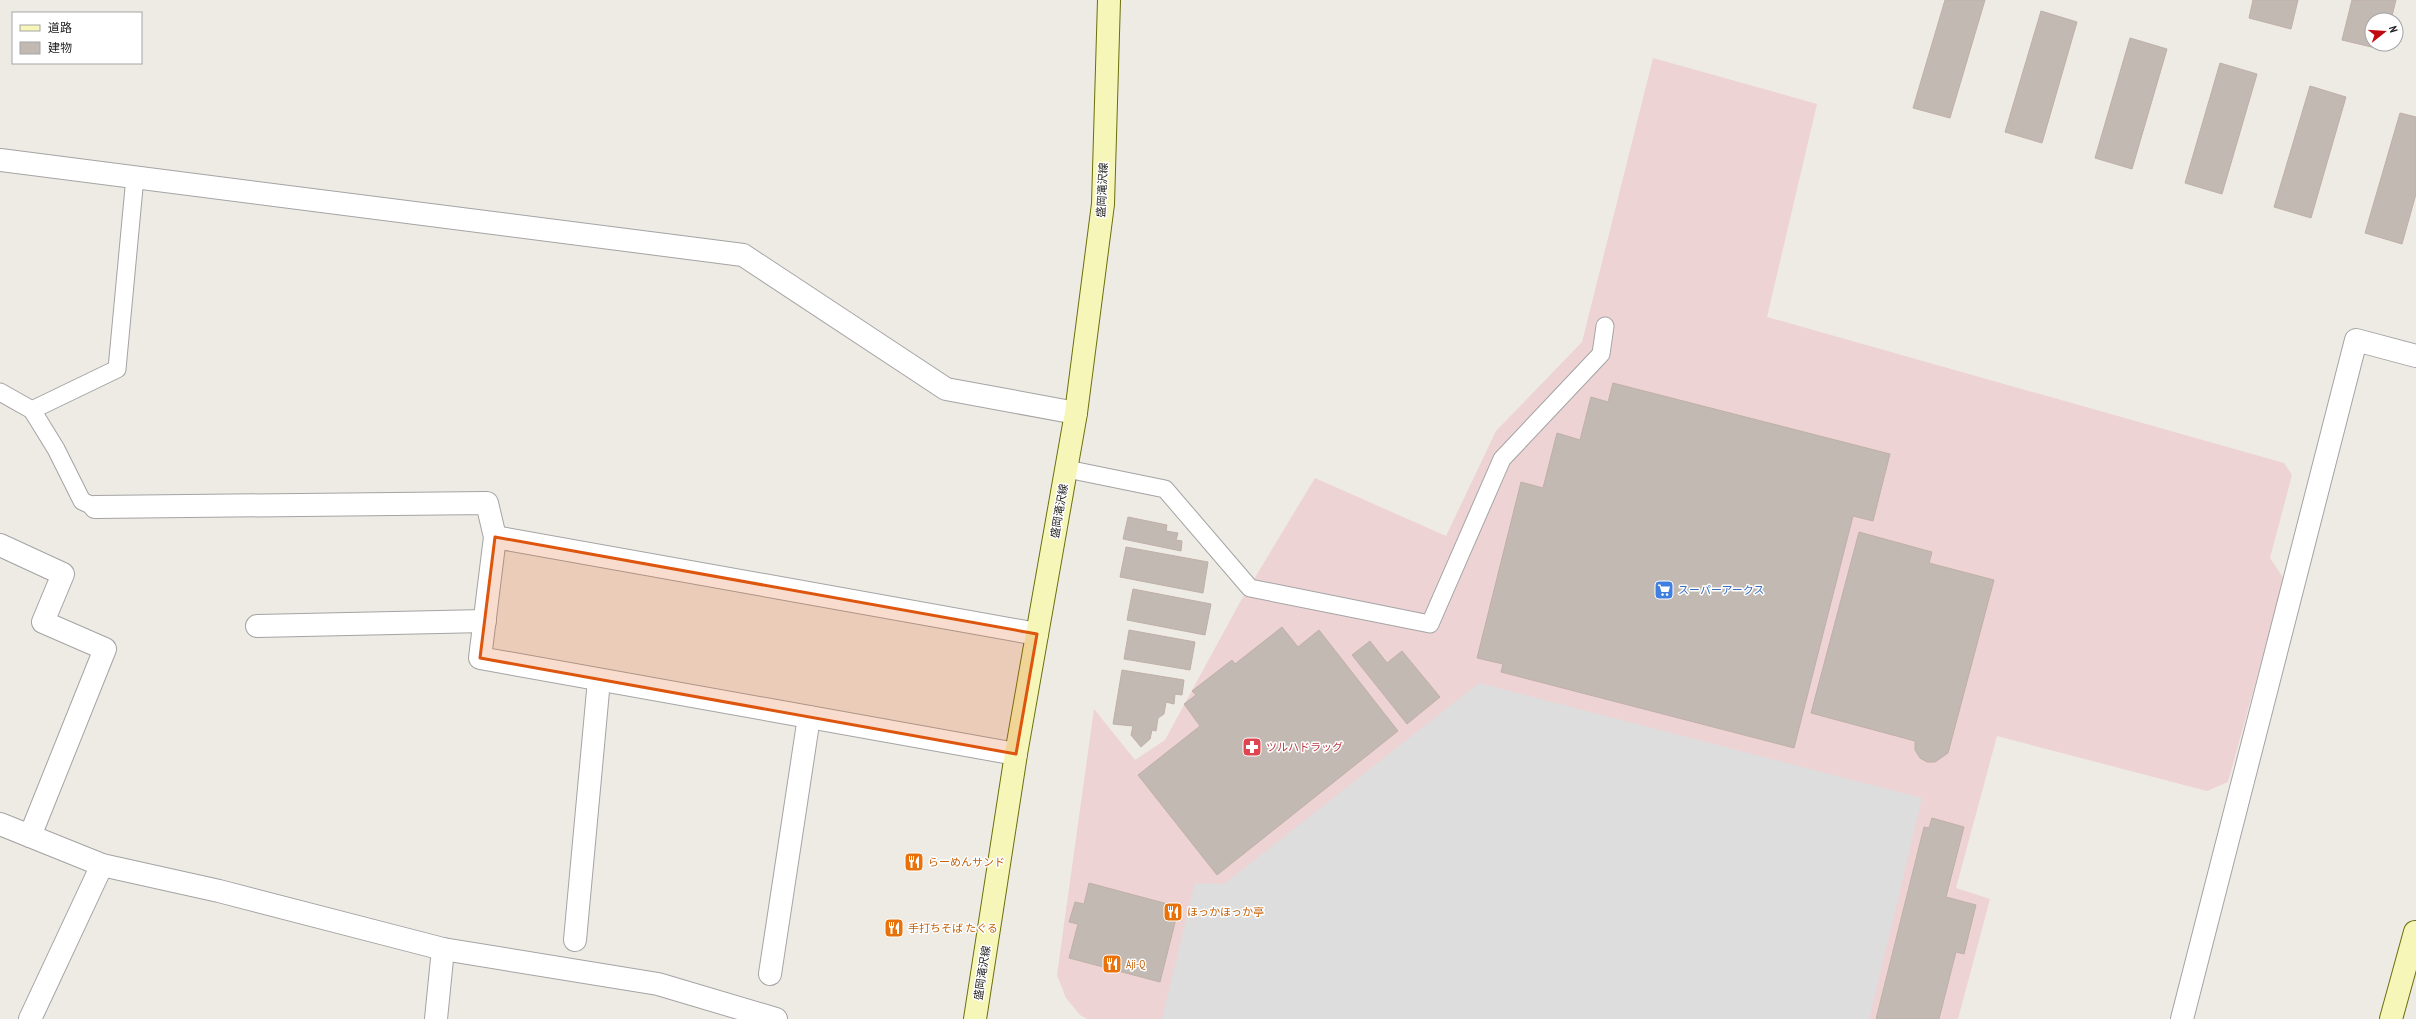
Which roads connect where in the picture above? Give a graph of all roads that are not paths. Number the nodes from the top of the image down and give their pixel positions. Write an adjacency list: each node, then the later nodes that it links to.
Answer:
1 (1109, 0): 8 (main road, 盛岡滝沢線)
2 (0, 160): 3 (street)
3 (135, 177): 7 (lane); 8 (street)
4 (1605, 326): 9 (lane)
5 (2416, 356): 30 (street)
6 (0, 392): 7 (lane)
7 (32, 410): 10 (lane)
8 (1076, 413): 9 (main road, 盛岡滝沢線)
9 (1067, 469): 15 (main road, 盛岡滝沢線)
10 (95, 507): 11 (street)
11 (495, 537): 13 (street); 15 (street)
12 (0, 545): 20 (street)
13 (485, 621): 14 (street); 16 (street)
14 (257, 626)
15 (1037, 634): 18 (main road, 盛岡滝沢線)
16 (600, 680): 17 (street); 23 (street)
17 (809, 717): 18 (street); 25 (street)
18 (1016, 754): 29 (main road, 盛岡滝沢線)
19 (0, 824): 20 (street)
20 (30, 836): 21 (street)
21 (102, 865): 24 (street); 26 (street)
22 (2416, 930): 31 (main road)
23 (575, 940)
24 (443, 949): 27 (street); 28 (street)
25 (770, 974)
26 (30, 1019)
27 (436, 1019)
28 (776, 1019)
29 (975, 1019)
30 (2182, 1019)
31 (2391, 1019)

